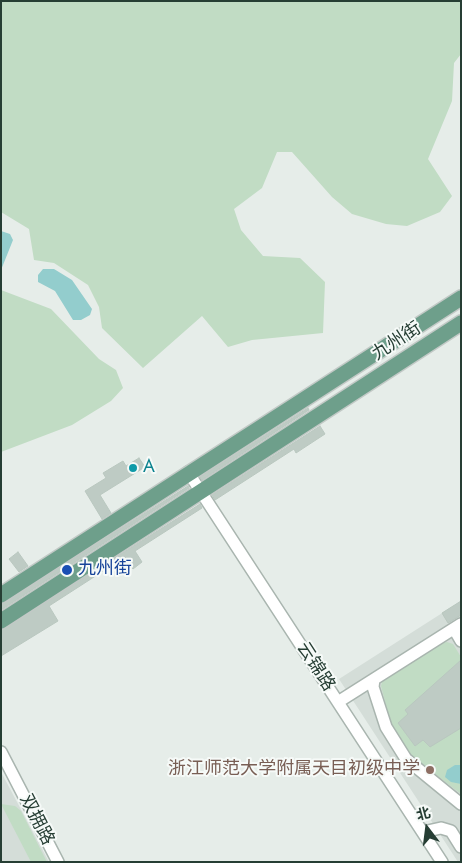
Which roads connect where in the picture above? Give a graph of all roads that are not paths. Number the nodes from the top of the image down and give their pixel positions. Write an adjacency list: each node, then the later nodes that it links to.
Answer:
1 (461, 298): 3 (main road, 九州街)
2 (461, 323): 4 (main road, 九州街)
3 (188, 472): 4 (street, 云锦路); 5 (main road, 九州街)
4 (201, 491): 6 (main road, 九州街); 12 (street, 云锦路)
5 (1, 595)
6 (1, 621)
7 (457, 626): 8 (street); 9 (street)
8 (461, 641)
9 (374, 679): 10 (street); 11 (street)
10 (361, 687): 11 (street); 12 (street)
11 (376, 698): 14 (street)
12 (338, 702): 15 (street, 云锦路)
13 (1, 752): 17 (street, 双拥路)
14 (461, 804)
15 (423, 832): 16 (street); 18 (street, 云锦路)
16 (459, 840)
17 (58, 862)
18 (442, 862)

